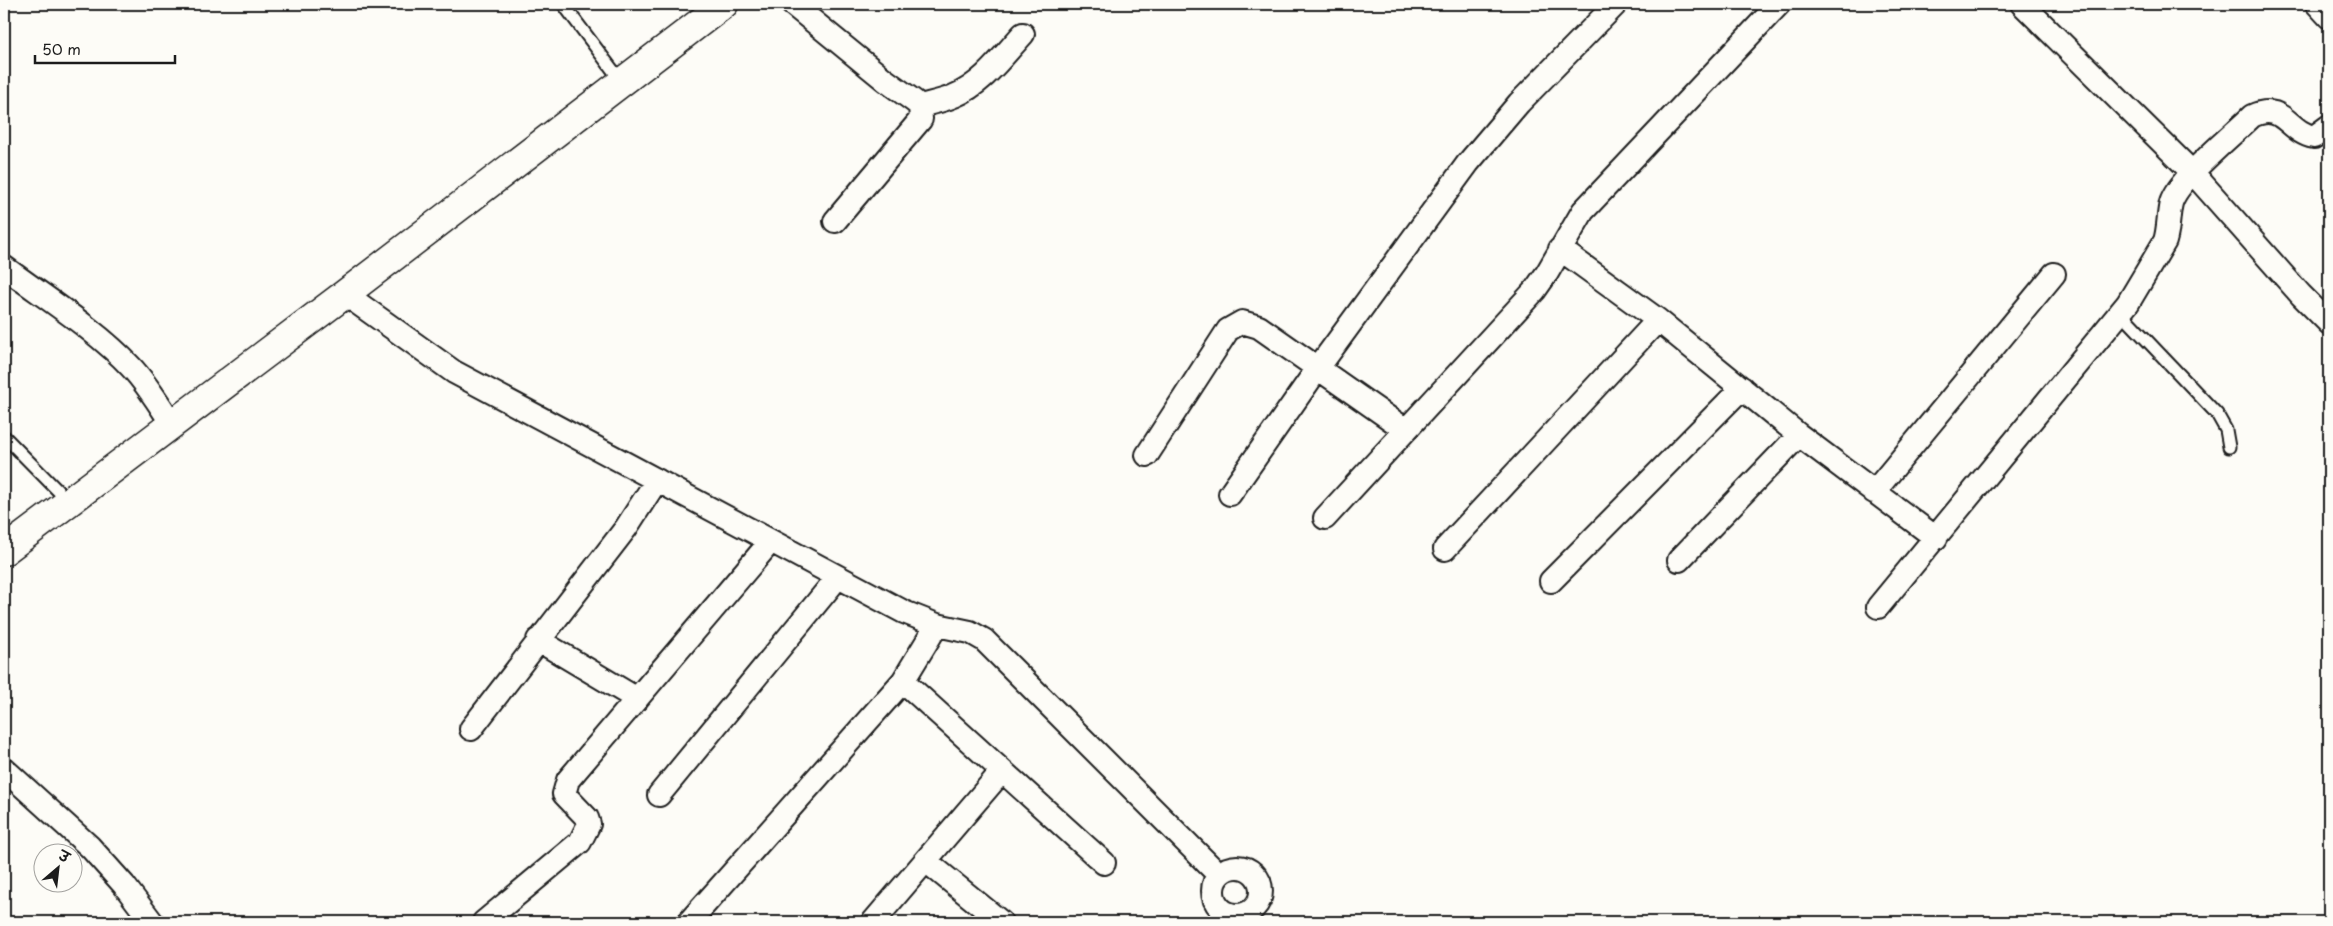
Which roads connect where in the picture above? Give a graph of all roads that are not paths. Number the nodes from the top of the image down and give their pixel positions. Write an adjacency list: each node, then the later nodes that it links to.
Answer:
1 (563, 4): 10 (lane)
2 (724, 4): 10 (street)
3 (792, 4): 11 (street)
4 (1616, 4): 22 (street)
5 (1779, 4): 15 (street)
6 (2022, 4): 13 (street)
7 (2316, 4): 8 (street)
8 (2329, 17)
9 (1023, 34): 11 (street)
10 (621, 81): 18 (street)
11 (920, 106): 14 (street)
12 (2329, 126): 13 (street)
13 (2192, 173): 19 (street); 21 (street)
14 (835, 221)
15 (1560, 249): 20 (street); 25 (street)
16 (4, 267): 24 (street)
17 (2054, 274): 31 (street)
18 (345, 294): 24 (street); 30 (street)
19 (2120, 312): 28 (lane); 35 (street)
20 (1658, 320): 23 (street); 37 (street)
21 (2329, 323)
22 (1318, 368): 25 (street); 29 (street); 32 (street)
23 (1742, 388): 26 (street); 41 (street)
24 (172, 424): 33 (street)
25 (1406, 430): 34 (street)
26 (1799, 435): 31 (street); 39 (street)
27 (4, 436): 33 (lane)
28 (2230, 447)
29 (1148, 455)
30 (657, 480): 36 (street); 44 (street)
31 (1874, 492): 35 (street)
32 (1230, 494)
33 (69, 502): 38 (street)
34 (1325, 518)
35 (1936, 538): 42 (street)
36 (771, 541): 40 (street); 46 (street)
37 (1445, 549)
38 (4, 551)
39 (1679, 560)
40 (838, 577): 43 (street); 50 (street)
41 (1551, 580)
42 (1878, 607)
43 (938, 625): 45 (street); 53 (street)
44 (538, 640): 46 (street); 47 (street)
45 (903, 682): 49 (street); 56 (street)
46 (637, 699): 55 (street)
47 (471, 729)
48 (4, 769): 54 (street)
49 (1002, 771): 51 (street); 52 (street)
50 (659, 795)
51 (926, 861): 57 (street); 58 (street)
52 (1104, 863)
53 (1218, 874)
54 (152, 922)
55 (484, 922)
56 (689, 922)
57 (873, 922)
58 (1001, 922)

